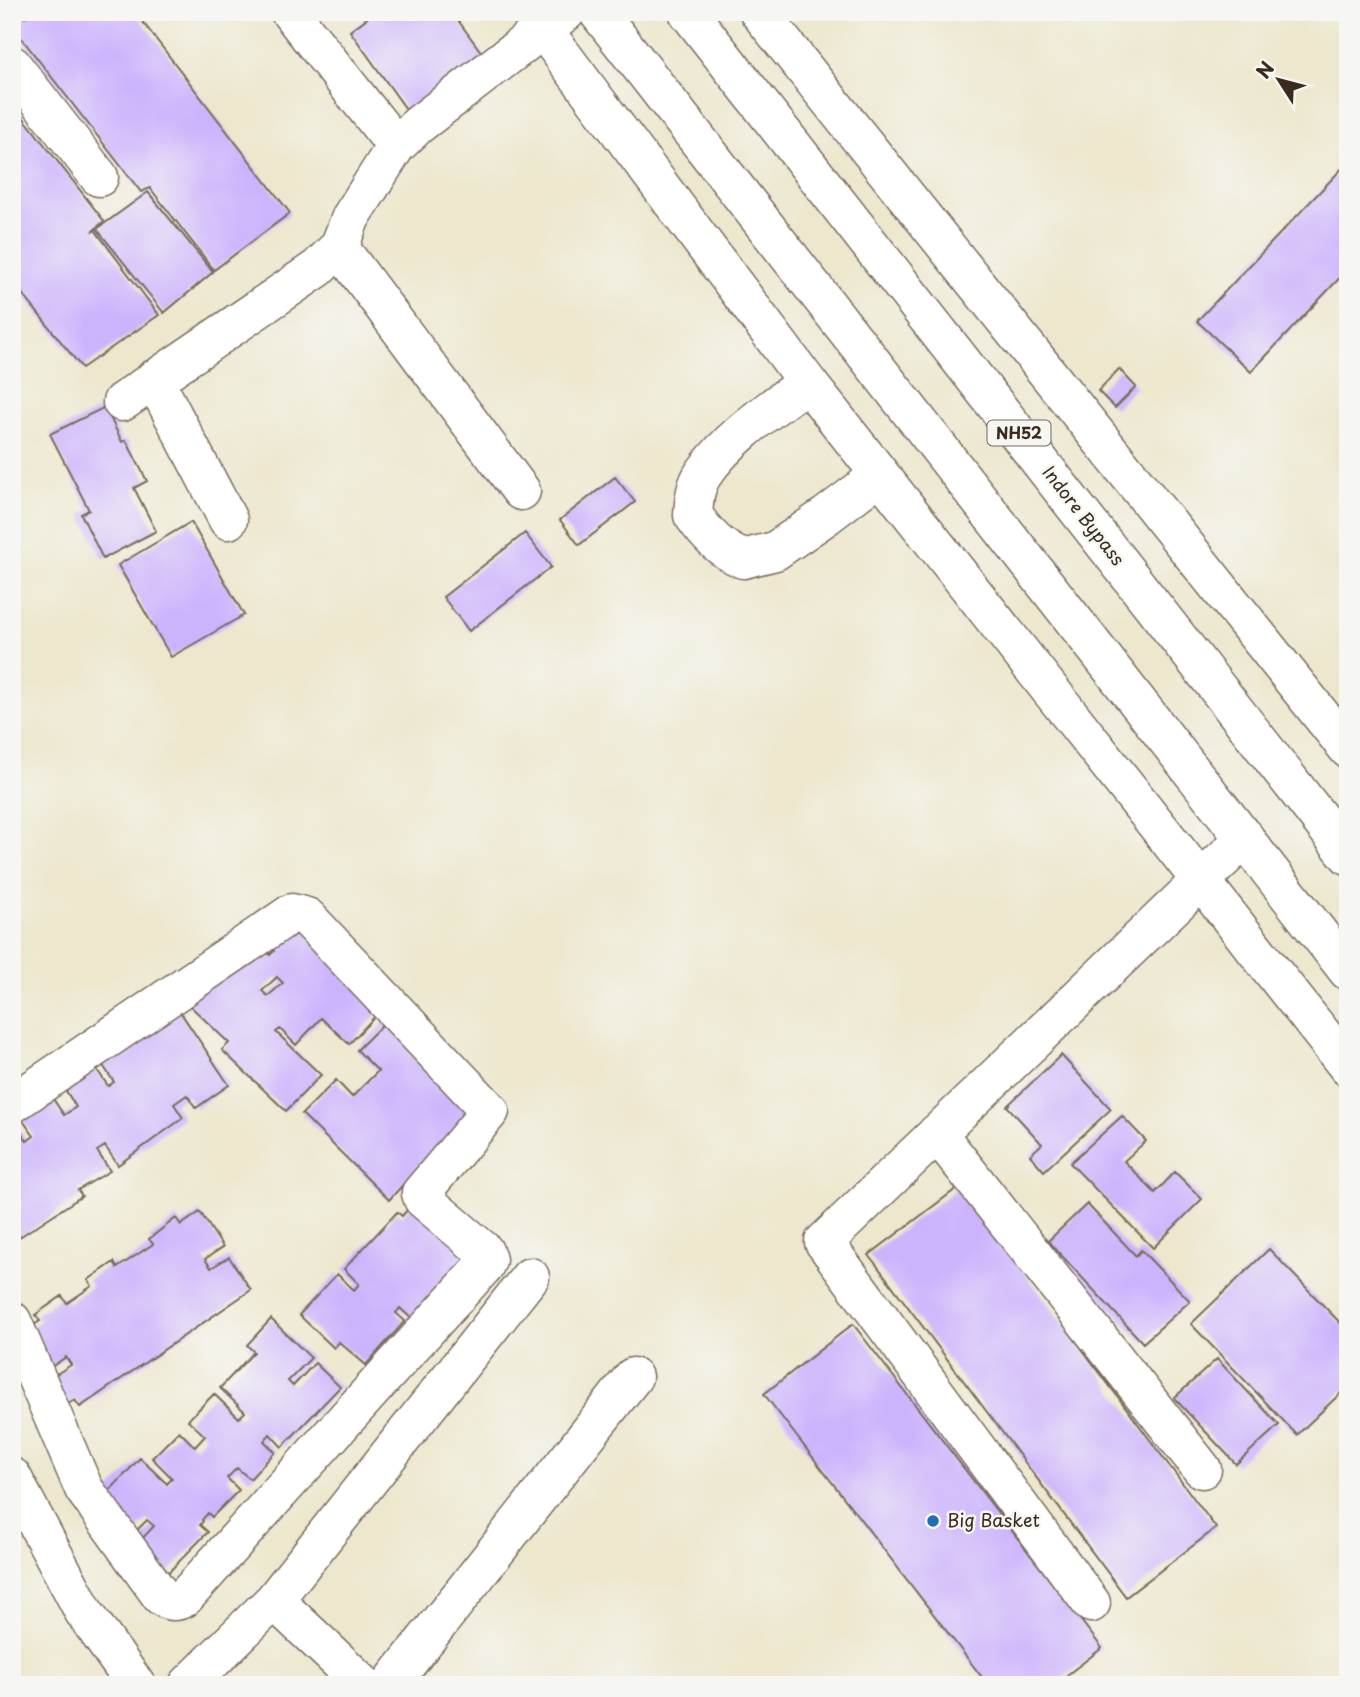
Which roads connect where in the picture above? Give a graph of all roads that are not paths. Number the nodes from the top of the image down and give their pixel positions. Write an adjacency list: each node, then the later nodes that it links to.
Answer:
1 (290, 12): 7 (main road)
2 (598, 12): 17 (main road)
3 (688, 12): 18 (main road, Indore Bypass / NH52)
4 (759, 12): 16 (main road)
5 (546, 18): 7 (main road); 11 (main road)
6 (12, 65): 8 (main road)
7 (396, 146): 9 (main road)
8 (99, 177)
9 (339, 247): 10 (main road); 14 (main road)
10 (154, 379): 12 (main road); 15 (main road)
11 (807, 382): 13 (main road); 13 (main road)
12 (122, 402)
13 (880, 475): 19 (main road)
14 (521, 491)
15 (228, 520)
16 (1347, 748)
17 (1245, 838): 19 (main road); 20 (main road)
18 (1348, 855)
19 (1200, 880): 21 (main road); 23 (main road)
20 (1348, 971)
21 (1348, 1067)
22 (12, 1104): 27 (main road)
23 (937, 1133): 28 (main road); 31 (main road)
24 (530, 1277): 30 (main road)
25 (12, 1321): 27 (main road)
26 (633, 1377): 35 (main road)
27 (65, 1447): 29 (main road)
28 (1202, 1469)
29 (13, 1479): 32 (main road)
30 (274, 1600): 33 (main road); 34 (main road)
31 (1091, 1603)
32 (136, 1685)
33 (188, 1685)
34 (364, 1685)
35 (390, 1685)

